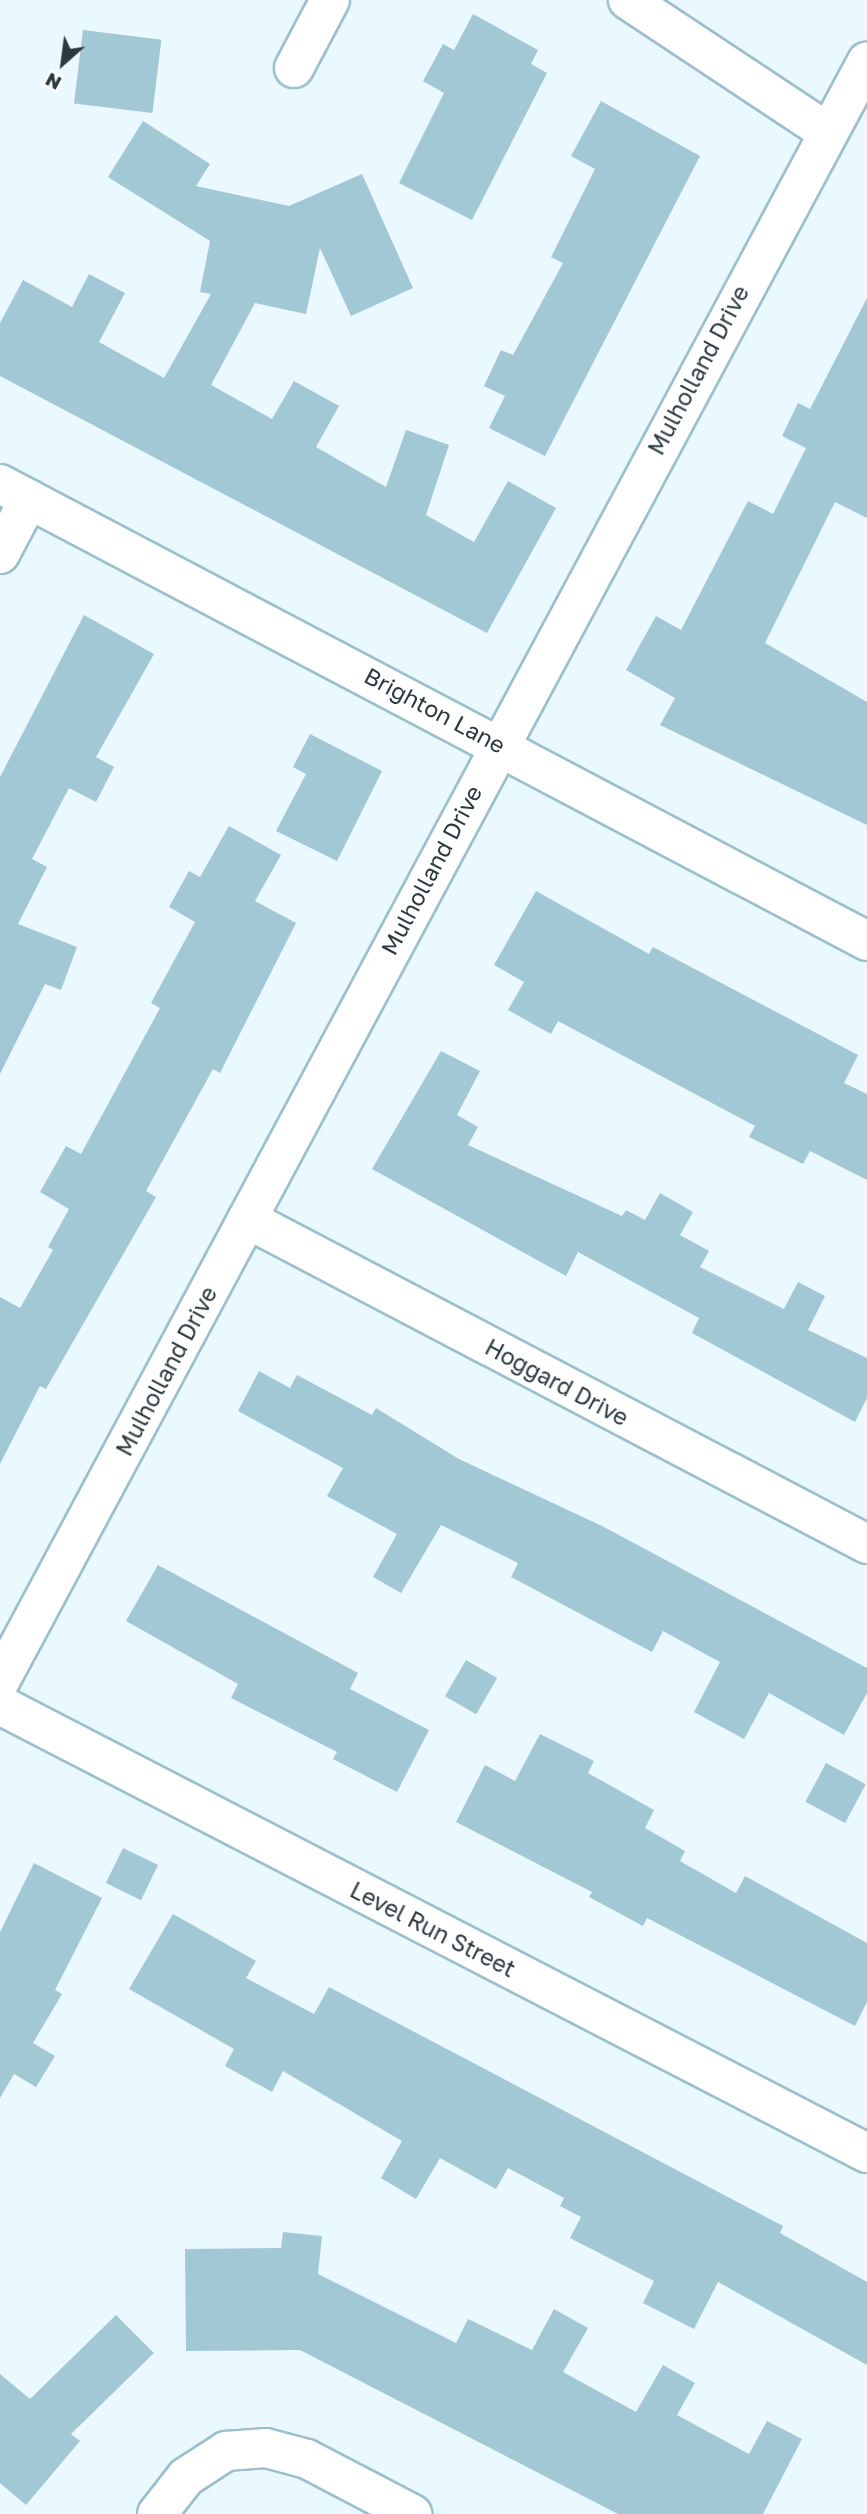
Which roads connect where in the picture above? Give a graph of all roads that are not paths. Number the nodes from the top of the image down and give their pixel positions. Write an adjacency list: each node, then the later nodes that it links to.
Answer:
1 (330, 0): 4 (street)
2 (628, 0): 5 (street)
3 (867, 61): 5 (street, Mulholland Drive)
4 (294, 68)
5 (826, 131): 8 (street, Mulholland Drive)
6 (15, 492): 7 (street); 8 (street, Brighton Lane)
7 (0, 554)
8 (498, 743): 9 (street, Brighton Lane); 10 (street, Mulholland Drive)
9 (867, 941)
10 (247, 1219): 11 (street, Hoggard Drive); 12 (street, Mulholland Drive)
11 (867, 1544)
12 (0, 1682)
13 (0, 1705): 14 (street, Level Run Street)
14 (867, 2153)
15 (157, 2514): 16 (street)
16 (412, 2514)

